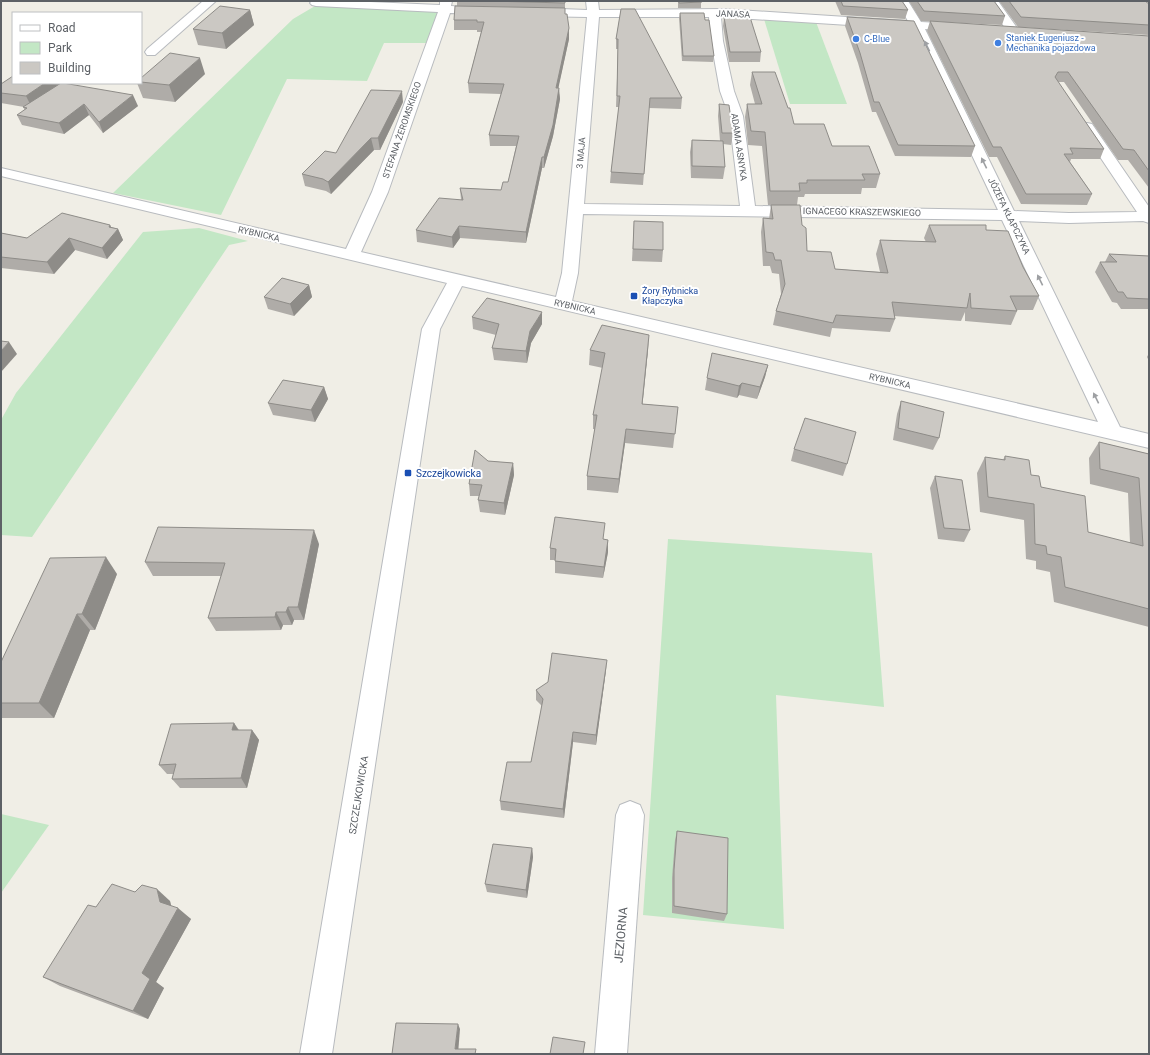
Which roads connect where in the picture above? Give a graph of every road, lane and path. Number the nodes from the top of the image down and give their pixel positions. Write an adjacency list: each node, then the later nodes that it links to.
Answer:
1 (210, 1): 15 (street)
2 (902, 1): 10 (street, JÓZEFA KŁAPCZYKA)
3 (992, 1): 13 (street)
4 (316, 3): 5 (street)
5 (445, 6): 8 (street); 22 (street, STEFANA ŻEROMSKIEGO)
6 (592, 7): 7 (street, JANASA); 9 (street, JANASA); 18 (street, 3 MAJA)
7 (719, 9): 10 (street, JANASA); 19 (street, ADAMA ASNYKA)
8 (498, 12)
9 (522, 12)
10 (917, 26): 11 (street, JANASA); 20 (street, JÓZEFA KŁAPCZYKA, one-way to 10)
11 (970, 29)
12 (1000, 31): 13 (street)
13 (1014, 32): 14 (street)
14 (1029, 33)
15 (151, 52)
16 (1081, 118): 21 (street)
17 (1, 172): 22 (street, RYBNICKA)
18 (576, 209): 19 (street, IGNACEGO KRASZEWSKIEGO); 24 (street, 3 MAJA)
19 (748, 211): 20 (street, IGNACEGO KRASZEWSKIEGO)
20 (1010, 216): 21 (street, IGNACEGO KRASZEWSKIEGO); 25 (street, JÓZEFA KŁAPCZYKA, one-way to 20)
21 (1149, 217)
22 (351, 255): 23 (street, RYBNICKA)
23 (456, 280): 24 (street, RYBNICKA); 28 (street, SZCZEJKOWICKA)
24 (563, 304): 25 (street, RYBNICKA)
25 (1113, 433): 26 (street, RYBNICKA)
26 (1149, 441)
27 (630, 815): 29 (street, JEZIORNA)
28 (316, 1054)
29 (611, 1054)

